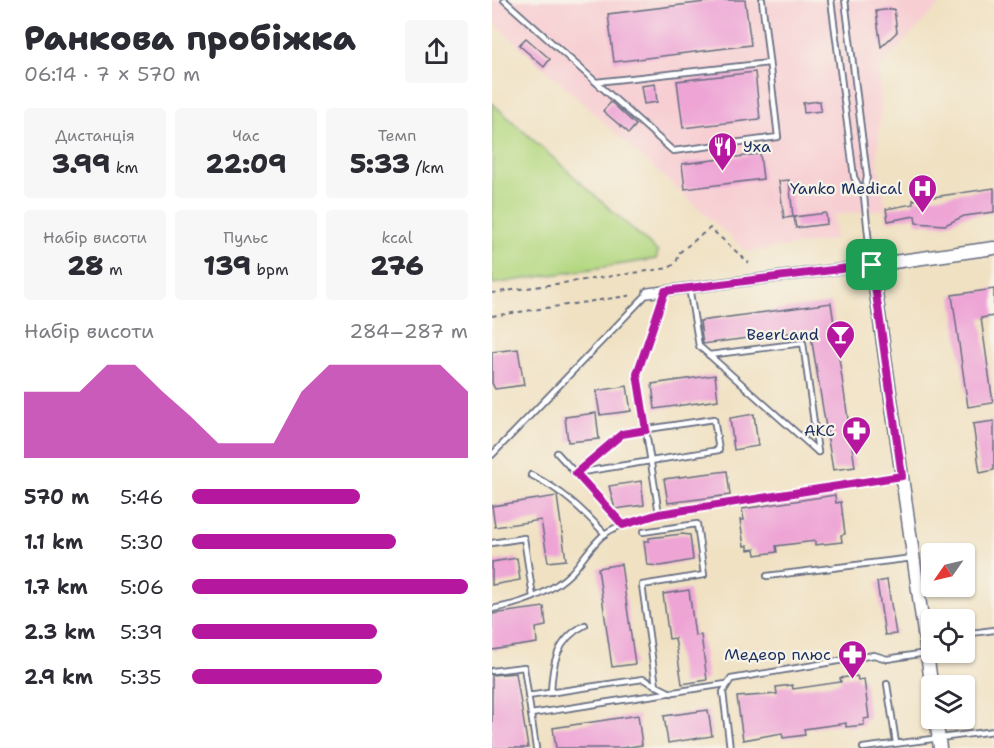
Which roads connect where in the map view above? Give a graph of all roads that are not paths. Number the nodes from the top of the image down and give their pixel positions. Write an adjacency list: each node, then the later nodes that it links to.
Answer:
1 (504, 0): 6 (lane)
2 (762, 0): 5 (lane)
3 (831, 0): 7 (lane)
4 (845, 0): 7 (lane)
5 (769, 63): 6 (lane); 6 (lane)
6 (596, 82)
7 (864, 196): 9 (lane)
8 (994, 248): 9 (street)
9 (872, 265): 10 (street); 20 (street)
10 (689, 286): 11 (street); 13 (lane)
11 (665, 291): 12 (street); 14 (lane)
12 (648, 293): 16 (lane)
13 (709, 355): 13 (lane)
14 (646, 430): 17 (lane); 17 (lane); 18 (lane)
15 (557, 453): 18 (lane)
16 (492, 455)
17 (651, 461): 18 (lane); 21 (lane)
18 (576, 473): 22 (lane)
19 (531, 475): 24 (lane)
20 (902, 476): 21 (lane); 26 (street)
21 (659, 514): 22 (lane)
22 (623, 525): 24 (lane)
23 (643, 532): 38 (lane)
24 (605, 534): 28 (lane)
25 (492, 543): 28 (lane)
26 (913, 558): 27 (lane); 30 (street)
27 (767, 576)
28 (533, 597): 29 (lane)
29 (492, 609)
30 (922, 609)
31 (585, 625): 39 (lane)
32 (994, 630): 33 (lane)
33 (975, 633)
34 (921, 655): 36 (lane)
35 (492, 671): 41 (lane)
36 (726, 684): 40 (lane); 47 (lane)
37 (887, 684): 44 (lane)
38 (656, 686): 39 (lane); 40 (lane)
39 (551, 693): 41 (lane)
40 (671, 693): 42 (lane)
41 (528, 696): 42 (lane)
42 (531, 714): 46 (lane)
43 (994, 731): 45 (lane)
44 (896, 743): 45 (lane); 48 (lane)
45 (939, 743)
46 (536, 748)
47 (730, 748)
48 (863, 748)

